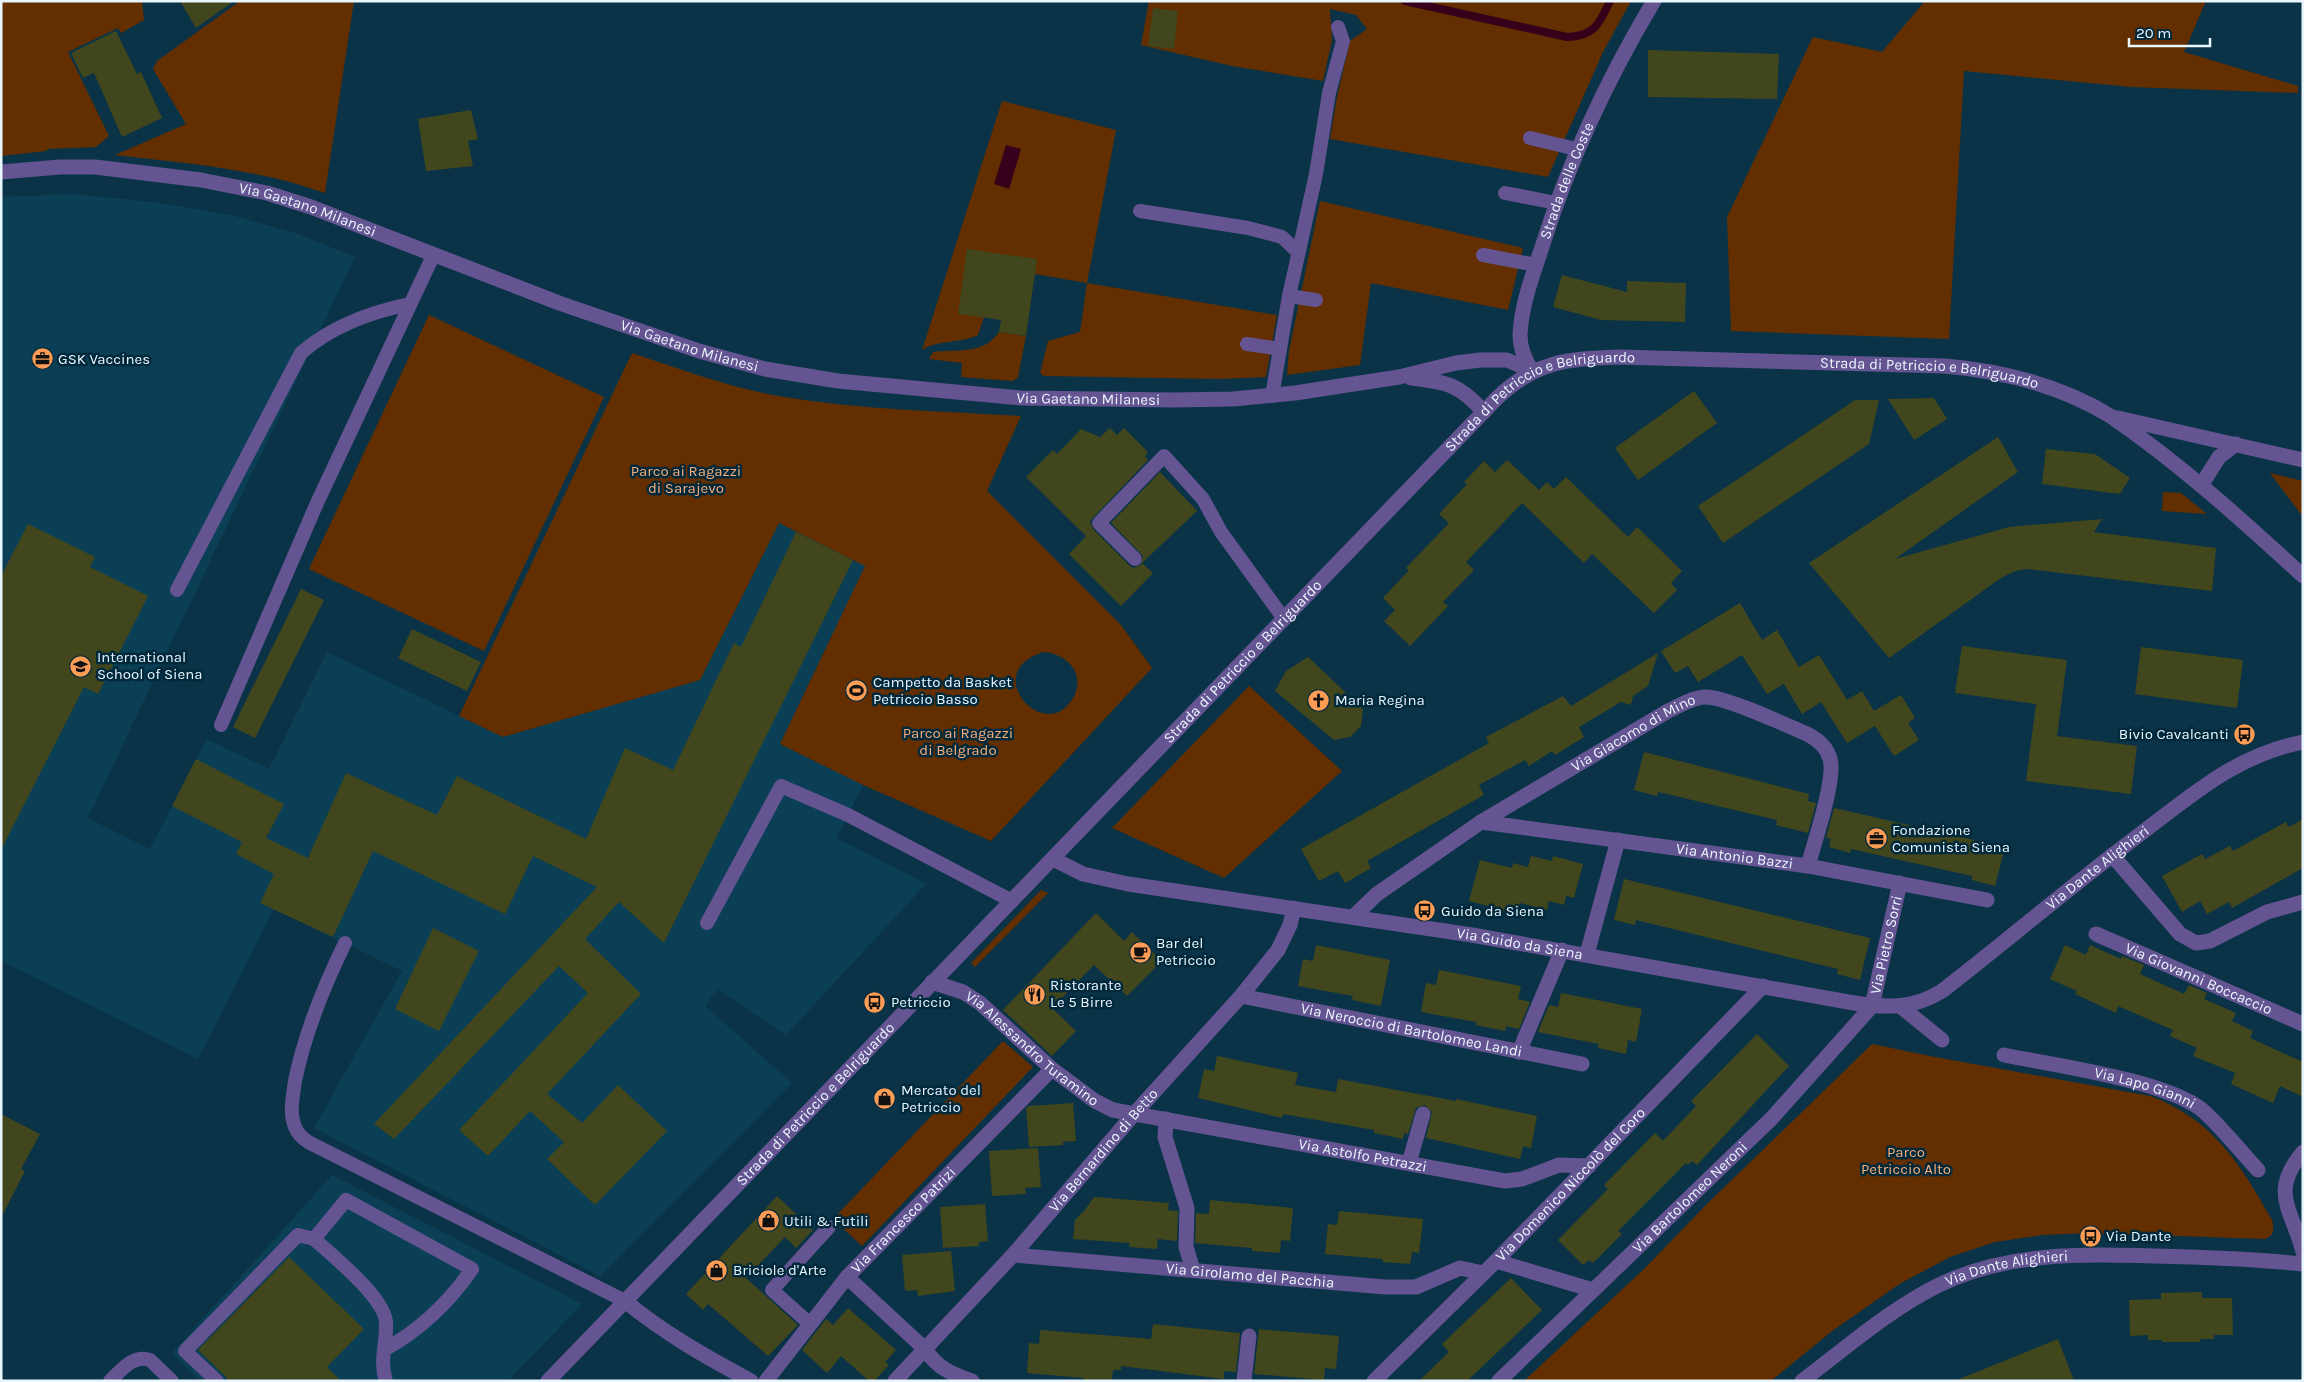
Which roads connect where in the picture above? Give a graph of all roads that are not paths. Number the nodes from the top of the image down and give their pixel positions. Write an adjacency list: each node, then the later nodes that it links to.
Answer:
1 (1654, 1): 4 (street, Strada delle Coste)
2 (1338, 27): 9 (lane)
3 (1530, 138): 4 (lane)
4 (1576, 148): 7 (street, Strada delle Coste)
5 (1, 172): 10 (street, Via Gaetano Milanesi)
6 (1505, 193): 7 (lane)
7 (1556, 202): 12 (street, Strada delle Coste)
8 (1140, 210): 9 (lane)
9 (1298, 252): 13 (lane)
10 (433, 256): 15 (lane); 20 (street, Via Gaetano Milanesi)
11 (1482, 256): 12 (lane)
12 (1536, 265): 18 (street, Strada delle Coste)
13 (1289, 296): 14 (lane); 17 (lane)
14 (1316, 300)
15 (410, 304): 28 (lane); 30 (lane)
16 (1247, 344): 17 (lane)
17 (1280, 349): 20 (lane)
18 (1532, 371): 19 (street, Via Gaetano Milanesi); 21 (street, Strada di Petriccio e Belriguardo); 22 (street, Strada di Petriccio e Belriguardo)
19 (1400, 377): 20 (street, Via Gaetano Milanesi); 21 (street, Via Gaetano Milanesi)
20 (1272, 396)
21 (1484, 412): 29 (street, Strada di Petriccio e Belriguardo)
22 (2112, 417): 23 (street, Strada di Petriccio e Belriguardo); 25 (street, Strada di Petriccio e Belriguardo)
23 (2236, 444): 24 (street, Strada di Petriccio e Belriguardo); 25 (street)
24 (2303, 460)
25 (2202, 484): 27 (street)
26 (1135, 559): 29 (lane)
27 (2303, 576)
28 (177, 590)
29 (1284, 619): 35 (street, Strada di Petriccio e Belriguardo)
30 (221, 725)
31 (2303, 742): 34 (street, Via Dante Alighieri)
32 (1481, 822): 33 (street, Via Antonio Bazzi); 36 (street, Via Giacomo di Mino); 42 (street, Via Giacomo di Mino)
33 (1618, 840): 36 (street, Via Antonio Bazzi); 47 (street)
34 (2112, 855): 40 (street); 52 (street, Via Dante Alighieri)
35 (1053, 859): 39 (street, Strada di Petriccio e Belriguardo); 41 (street, Via Guido da Siena)
36 (1808, 866): 37 (street, Via Antonio Bazzi)
37 (1900, 883): 38 (street, Via Antonio Bazzi); 51 (street, Via Pietro Sorri)
38 (1987, 900)
39 (1012, 901): 43 (lane); 48 (street, Strada di Petriccio e Belriguardo)
40 (2303, 902)
41 (1294, 908): 42 (street, Via Guido da Siena); 50 (street, Via Bernardino di Betto)
42 (1354, 916): 46 (street, Via Guido da Siena)
43 (707, 923)
44 (2096, 934): 53 (street, Via Giovanni Boccaccio)
45 (345, 943): 76 (lane)
46 (1562, 950): 47 (street, Via Guido da Siena); 55 (street)
47 (1587, 954): 49 (street, Via Guido da Siena)
48 (932, 982): 58 (street, Via Alessandro Turamino); 76 (street, Strada di Petriccio e Belriguardo)
49 (1763, 986): 51 (street, Via Guido da Siena); 64 (street, Via Domenico Niccolò del Coro)
50 (1241, 996): 55 (street, Via Neroccio di Bartolomeo Landi); 59 (street, Via Bernardino di Betto)
51 (1872, 1006): 52 (street, Via Guido da Siena); 75 (street, Via Bartolomeo Neroni)
52 (1900, 1006): 54 (street)
53 (2303, 1024)
54 (1942, 1040)
55 (1519, 1052): 57 (street, Via Neroccio di Bartolomeo Landi)
56 (2004, 1055): 65 (street, Via Lapo Gianni)
57 (1582, 1064)
58 (1052, 1069): 59 (street, Via Alessandro Turamino); 74 (street, Via Francesco Patrizi)
59 (1134, 1114): 61 (street, Via Astolfo Petrazzi); 69 (street, Via Bernardino di Betto)
60 (1423, 1114): 63 (street)
61 (1166, 1119): 63 (street, Via Astolfo Petrazzi); 72 (street)
62 (2303, 1152): 68 (street)
63 (1409, 1163): 64 (street, Via Astolfo Petrazzi)
64 (1589, 1166): 70 (street, Via Domenico Niccolò del Coro)
65 (2258, 1170)
66 (829, 1227): 77 (lane)
67 (314, 1239): 79 (lane); 79 (lane); 83 (lane)
68 (2303, 1252)
69 (1013, 1254): 72 (street, Via Girolamo del Pacchia); 80 (street, Via Bernardino di Betto)
70 (1496, 1260): 73 (street, Via Domenico Niccolò del Coro); 75 (street)
71 (2303, 1264): 93 (street, Via Dante Alighieri)
72 (1193, 1270): 73 (street, Via Girolamo del Pacchia)
73 (1483, 1273): 91 (street, Via Domenico Niccolò del Coro)
74 (847, 1277): 77 (street, Via Francesco Patrizi); 80 (street)
75 (1593, 1290): 92 (street, Via Bartolomeo Neroni)
76 (625, 1300): 85 (street, Strada di Petriccio e Belriguardo); 86 (street)
77 (810, 1324): 87 (street, Via Francesco Patrizi)
78 (1249, 1336): 90 (street)
79 (384, 1350): 84 (lane)
80 (926, 1350): 88 (street, Via Bernardino di Betto); 89 (street)
81 (110, 1381): 82 (lane)
82 (172, 1381)
83 (217, 1381)
84 (386, 1381)
85 (548, 1381)
86 (751, 1381)
87 (766, 1381)
88 (895, 1381)
89 (972, 1381)
90 (1244, 1381)
91 (1374, 1381)
92 (1499, 1381)
93 (1802, 1381)

